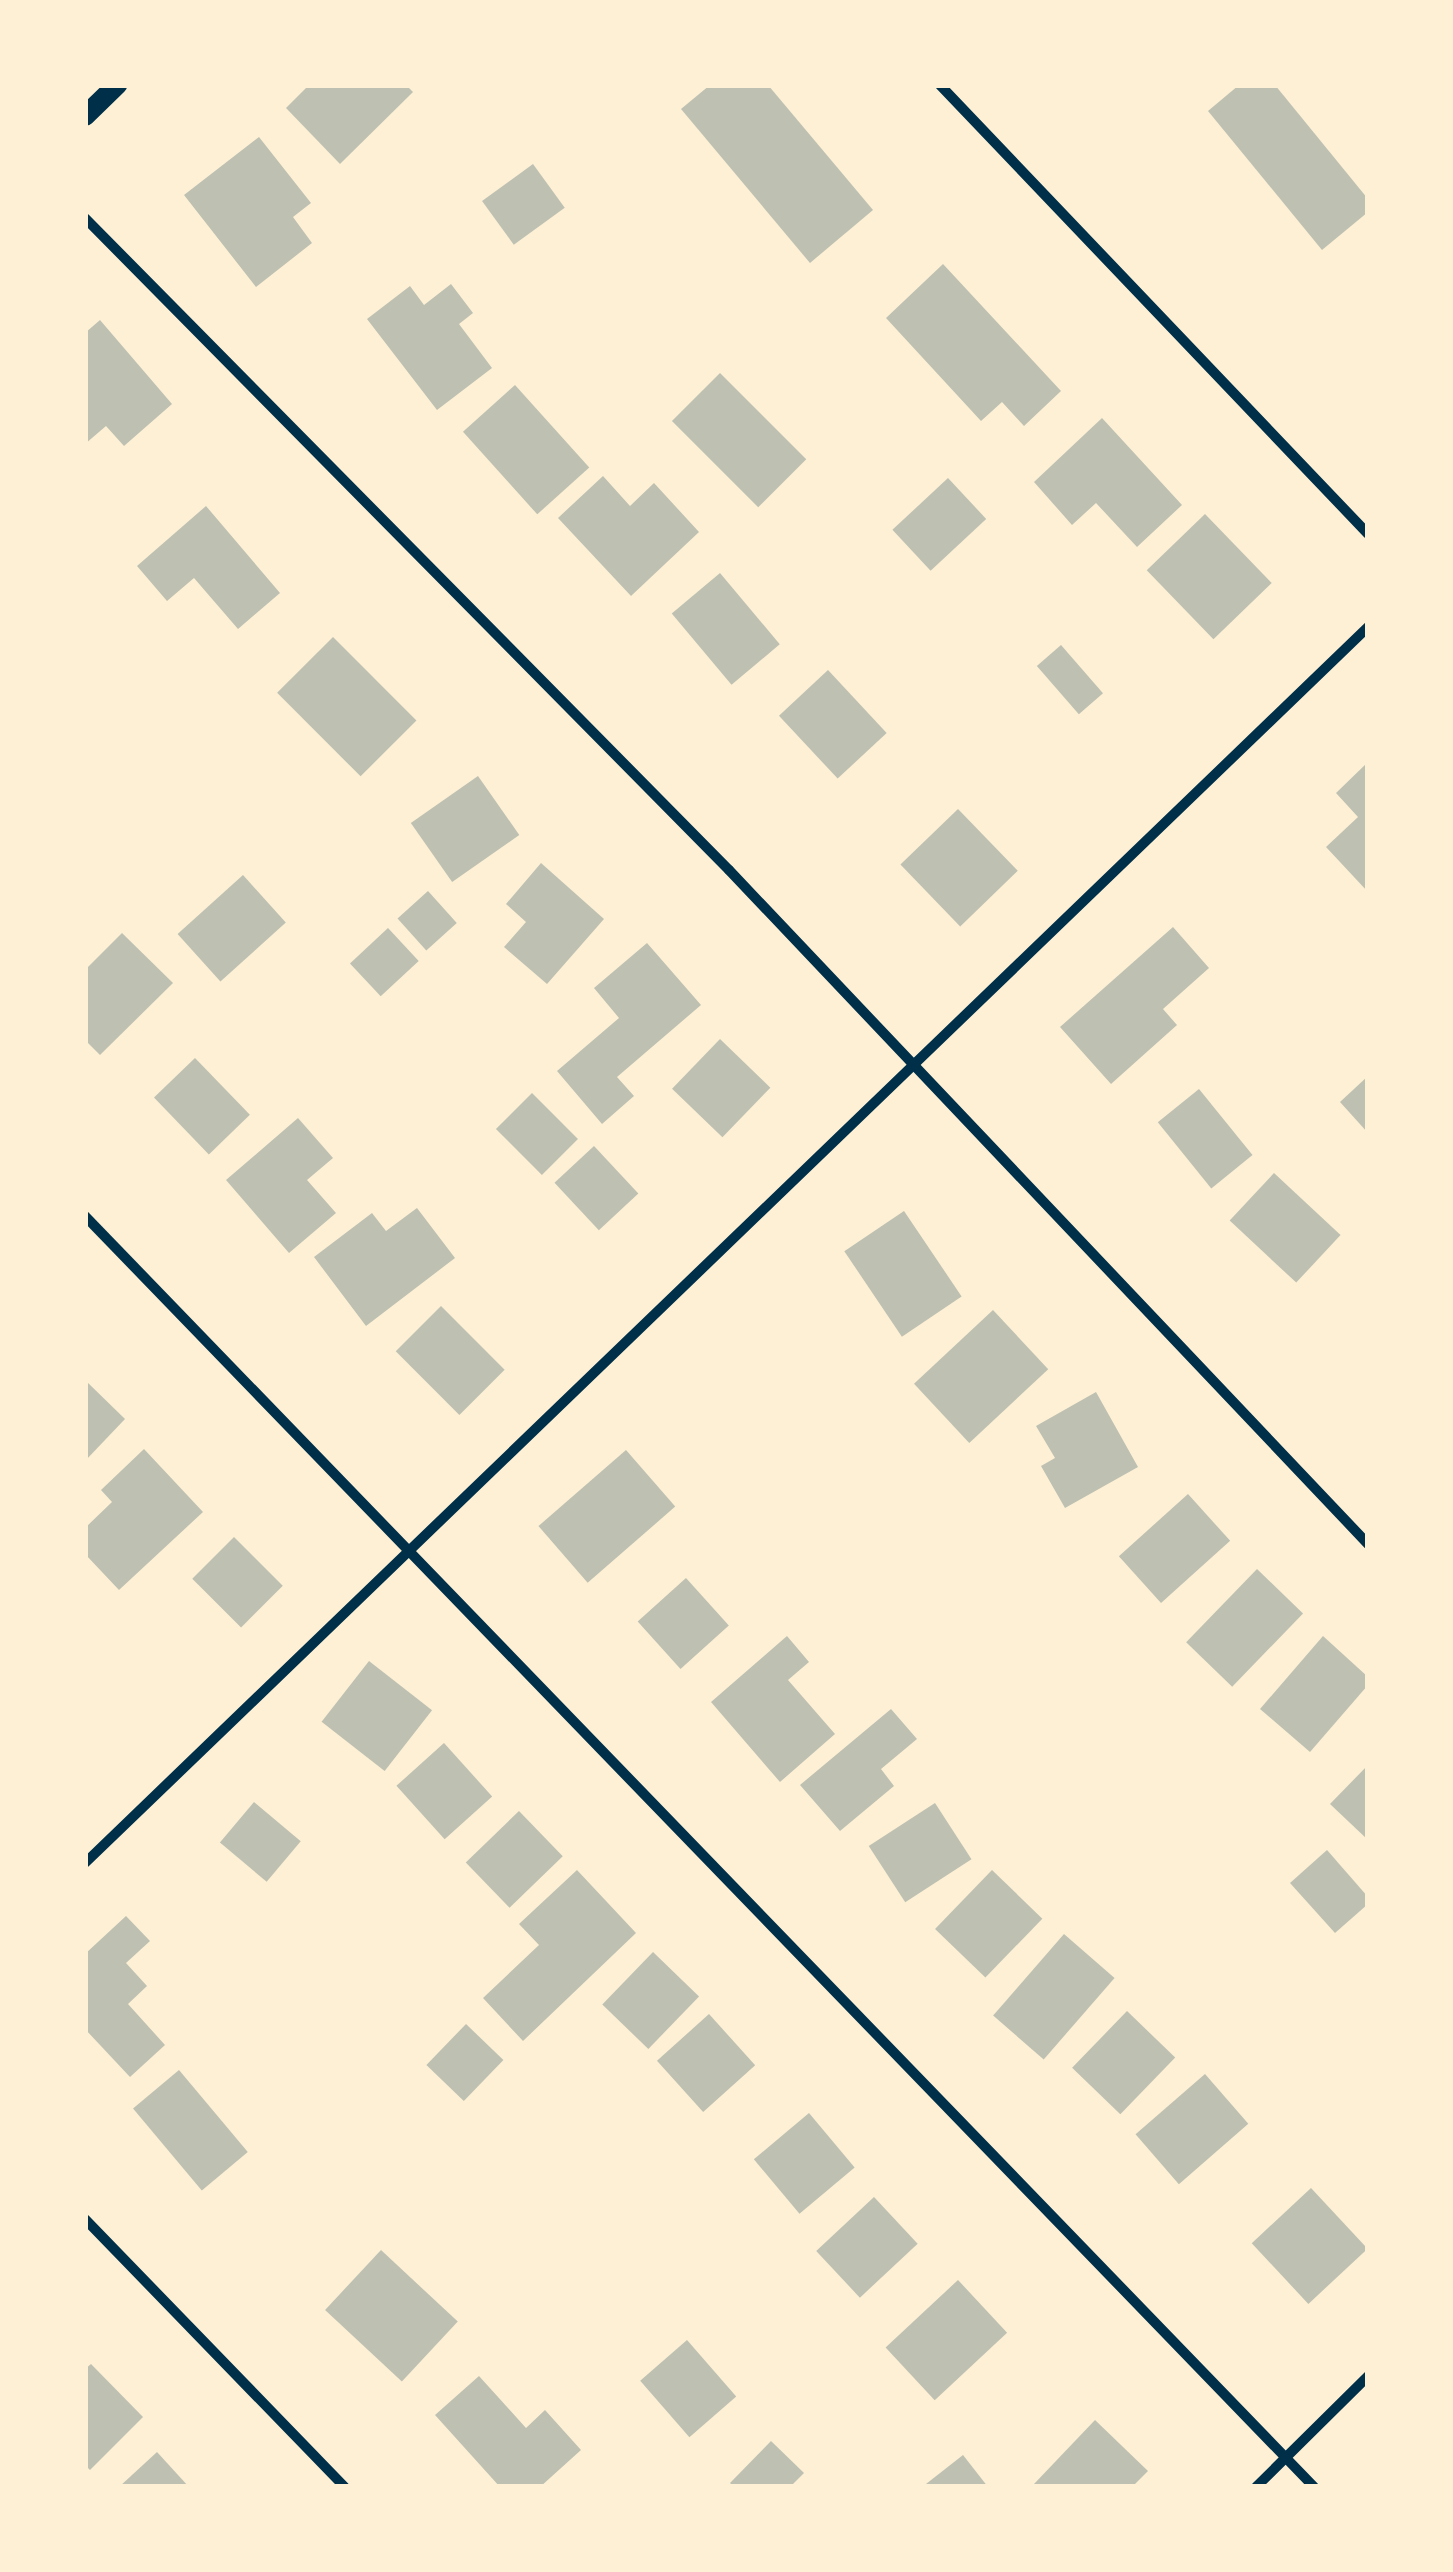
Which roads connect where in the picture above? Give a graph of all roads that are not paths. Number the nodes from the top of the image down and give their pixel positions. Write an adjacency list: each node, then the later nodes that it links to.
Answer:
1 (117, 85): 3 (main road)
2 (940, 85): 5 (street)
3 (85, 116)
4 (85, 218): 7 (street)
5 (1368, 534)
6 (1368, 627): 7 (street)
7 (912, 1063): 9 (street); 10 (street)
8 (85, 1216): 10 (street)
9 (1368, 1544)
10 (408, 1550): 11 (street); 14 (street)
11 (85, 1863)
12 (85, 2219): 15 (street)
13 (1368, 2376): 14 (street)
14 (1286, 2458): 16 (street); 17 (street)
15 (345, 2487)
16 (1256, 2487)
17 (1314, 2487)

